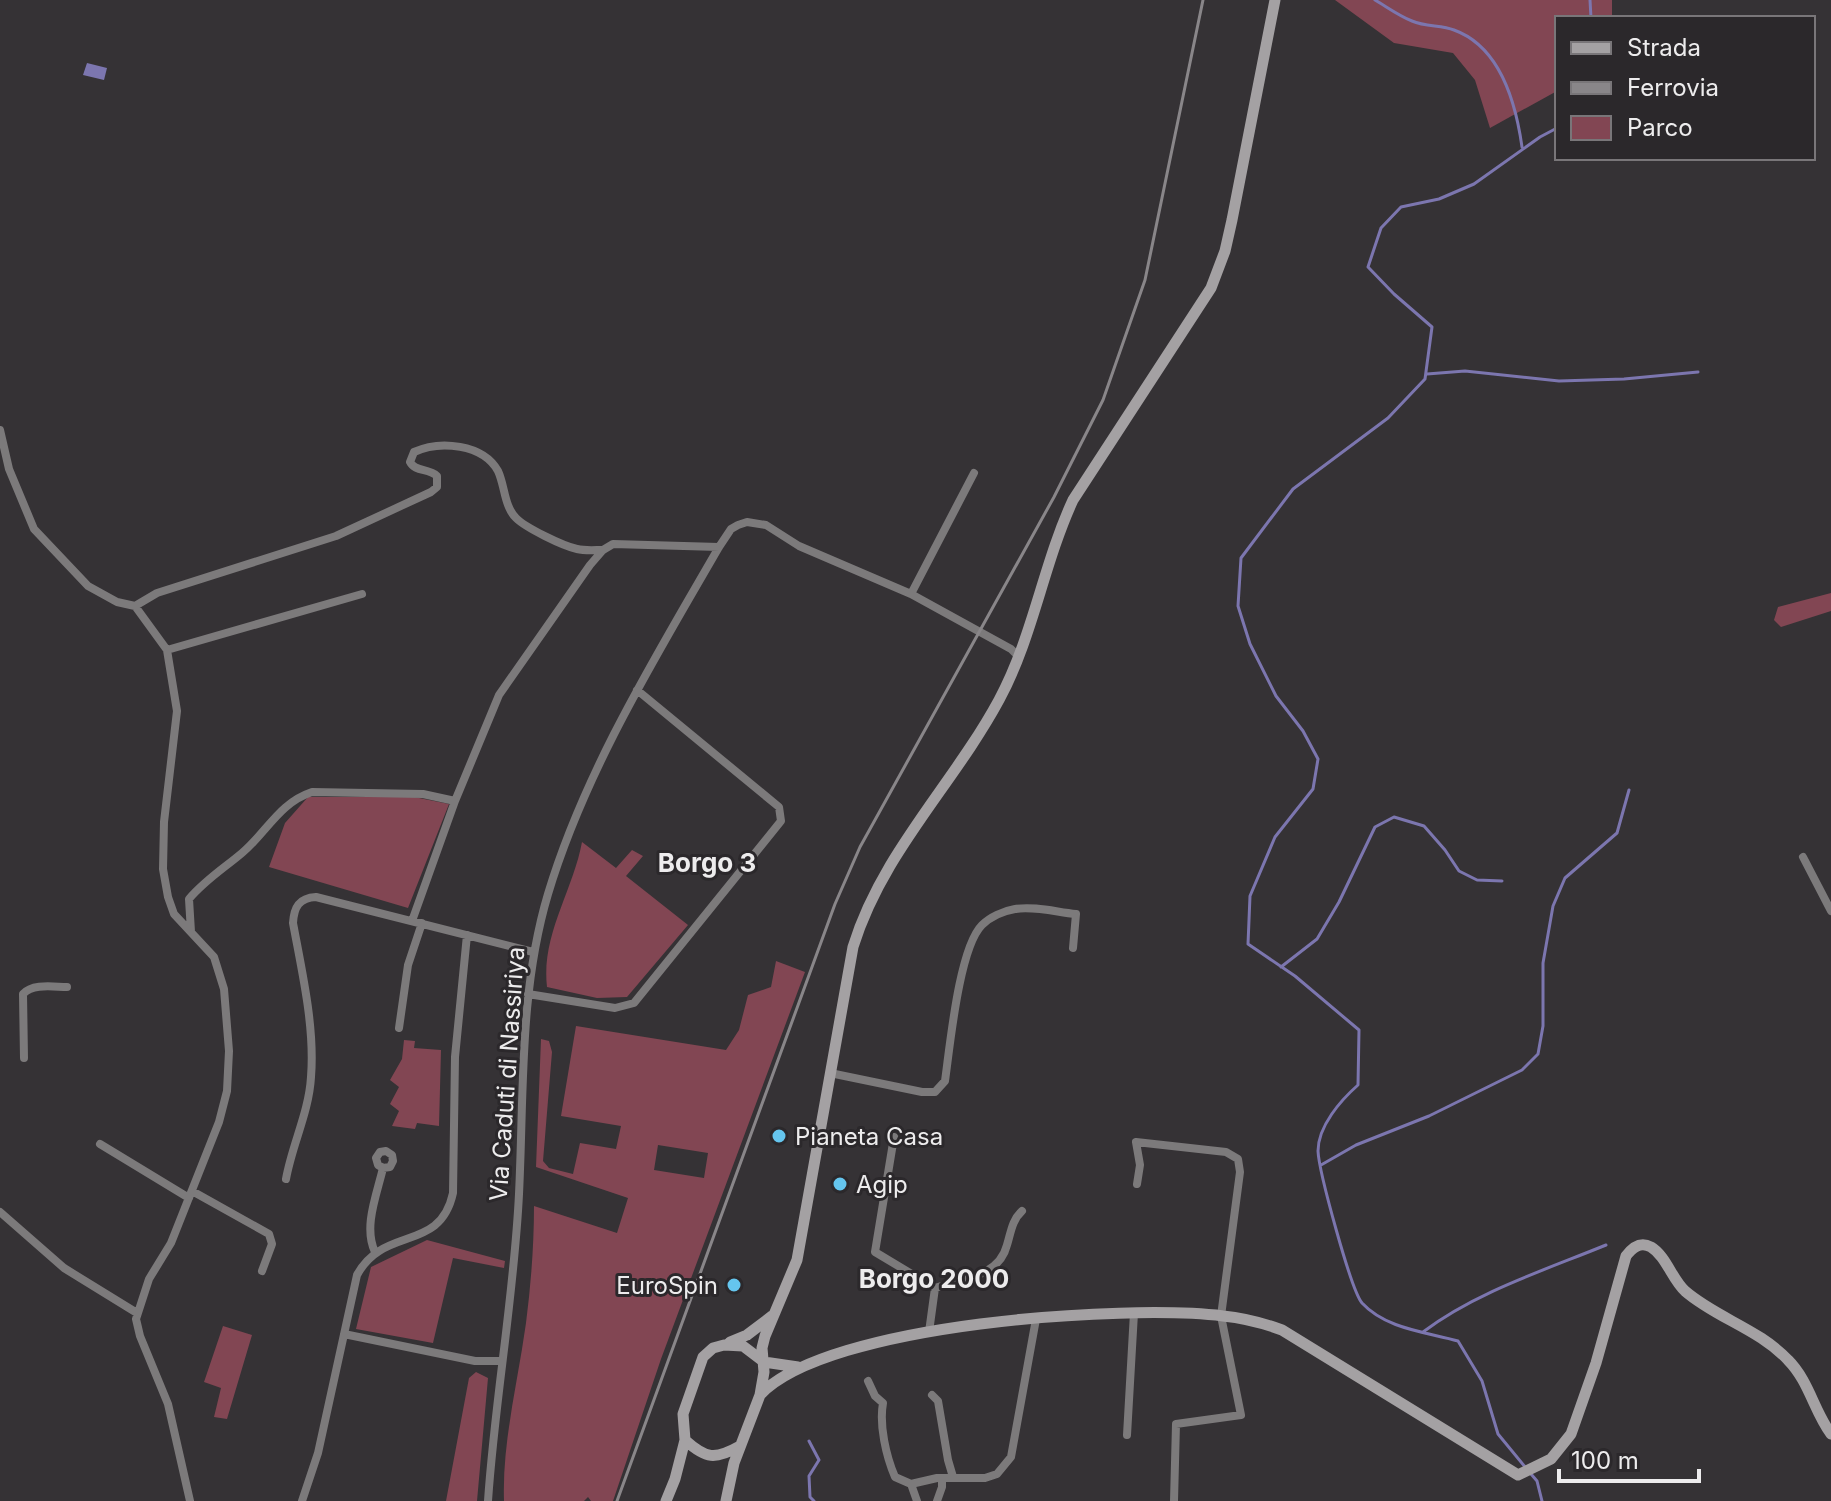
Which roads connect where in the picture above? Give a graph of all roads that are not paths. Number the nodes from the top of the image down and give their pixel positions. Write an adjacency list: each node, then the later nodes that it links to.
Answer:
1 (1275, 0): 10 (main road)
2 (0, 430): 8 (street)
3 (974, 473): 7 (street)
4 (719, 547): 5 (street); 7 (street, Via Caduti di Nassiriya); 11 (street, Via Caduti di Nassiriya)
5 (603, 550): 8 (street); 12 (street)
6 (362, 594): 9 (street)
7 (911, 594): 10 (street, Via Caduti di Nassiriya)
8 (135, 606): 9 (street)
9 (167, 650): 16 (street)
10 (1019, 657): 24 (main road)
11 (637, 690): 19 (street, Via Caduti di Nassiriya); 21 (street)
12 (455, 801): 15 (street); 16 (street)
13 (1803, 857): 14 (street)
14 (1831, 911)
15 (417, 922): 17 (street); 22 (street); 28 (street)
16 (191, 932): 30 (street)
17 (467, 935): 19 (street); 33 (street)
18 (1073, 948): 24 (street)
19 (533, 952): 21 (street, Via Caduti di Nassiriya)
20 (67, 987): 23 (street)
21 (528, 994): 44 (street, Via Caduti di Nassiriya)
22 (399, 1028)
23 (24, 1058)
24 (830, 1073): 38 (main road)
25 (894, 1137): 35 (street)
26 (100, 1144): 30 (street)
27 (383, 1168): 33 (street)
28 (286, 1179)
29 (1137, 1184): 39 (street)
30 (190, 1194): 34 (street); 36 (street)
31 (1022, 1211): 35 (street)
32 (0, 1212): 36 (street)
33 (375, 1252): 42 (street)
34 (262, 1271)
35 (935, 1288): 41 (street)
36 (137, 1313): 60 (street)
37 (1134, 1313): 39 (main road); 40 (main road); 51 (street)
38 (773, 1316): 43 (main road); 45 (main road)
39 (1221, 1316): 50 (main road); 67 (street)
40 (1036, 1319): 41 (main road); 55 (street)
41 (929, 1332): 46 (main road)
42 (344, 1334): 44 (street); 61 (street)
43 (724, 1345): 45 (main road); 52 (main road)
44 (502, 1361): 62 (street, Via Caduti di Nassiriya)
45 (764, 1362): 46 (main road); 48 (main road)
46 (799, 1368): 48 (main road)
47 (868, 1381): 58 (street)
48 (760, 1395): 53 (main road)
49 (932, 1395): 55 (street)
50 (1831, 1434)
51 (1127, 1435)
52 (685, 1440): 54 (main road); 57 (main road)
53 (740, 1446): 54 (main road); 59 (main road)
54 (709, 1455): 57 (main road); 59 (main road)
55 (953, 1477): 56 (street)
56 (942, 1478): 58 (street); 66 (street)
57 (675, 1479): 63 (main road)
58 (911, 1484): 65 (street)
59 (730, 1486): 64 (main road)
60 (190, 1501)
61 (302, 1501)
62 (488, 1501)
63 (666, 1501)
64 (726, 1501)
65 (917, 1501)
66 (937, 1501)
67 (1174, 1501)

